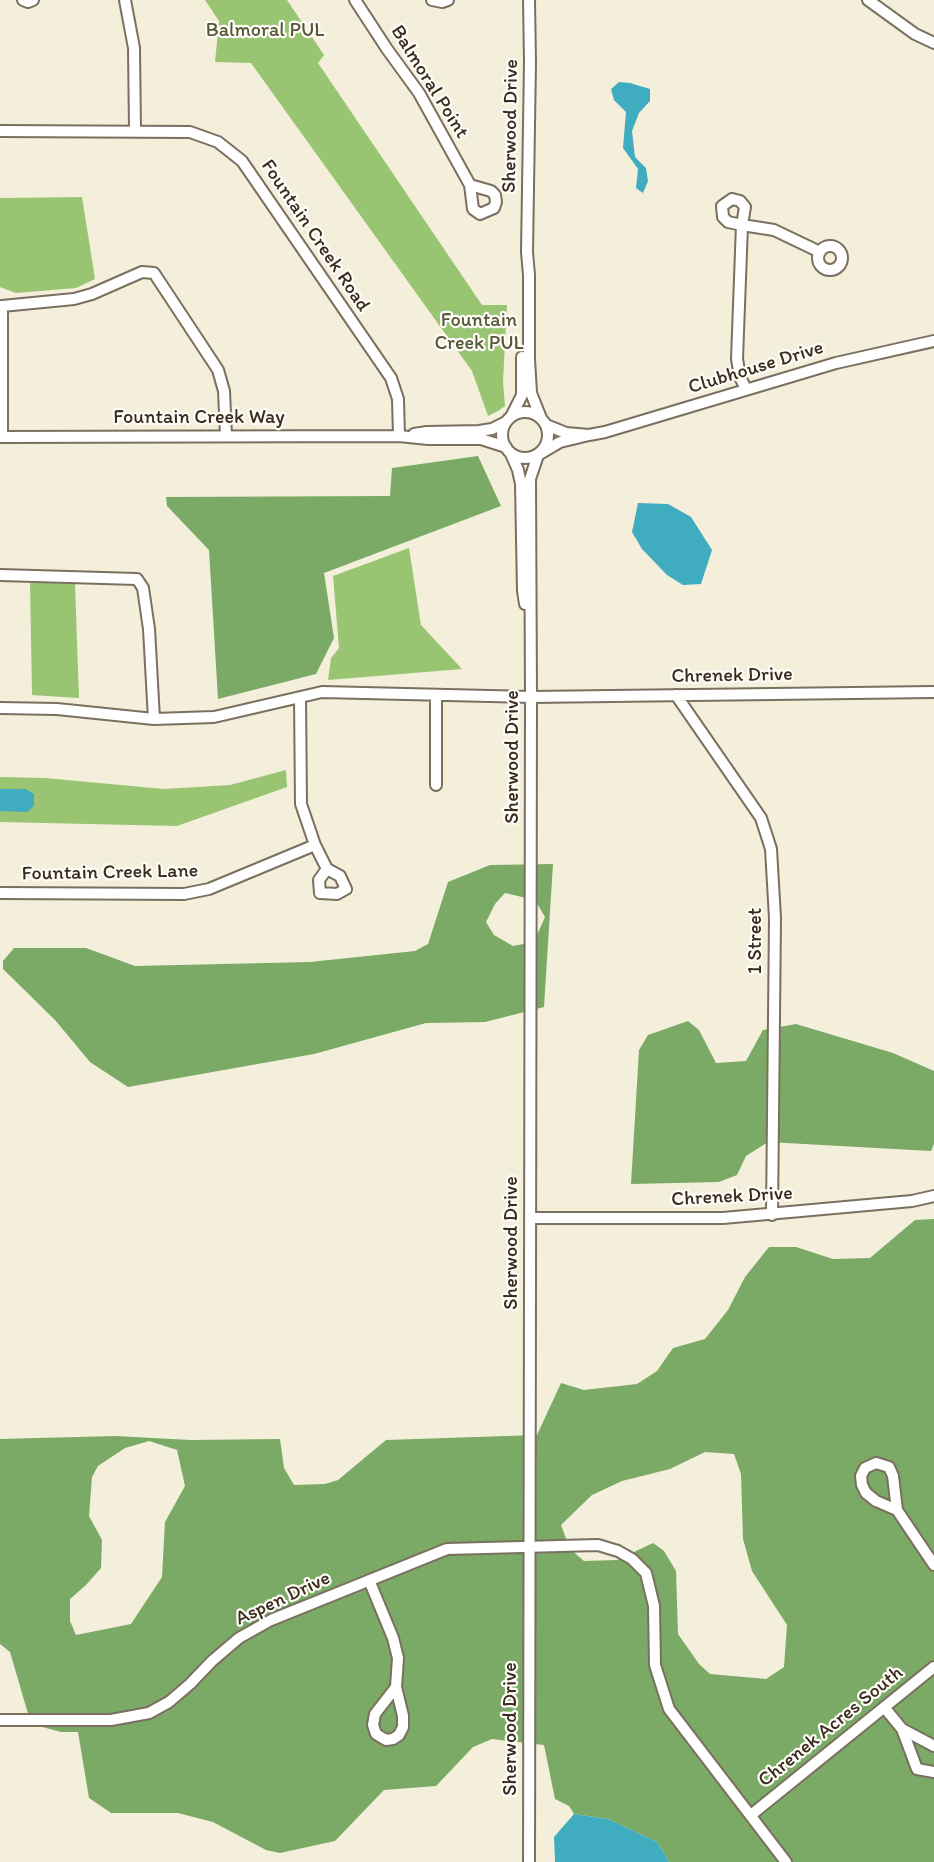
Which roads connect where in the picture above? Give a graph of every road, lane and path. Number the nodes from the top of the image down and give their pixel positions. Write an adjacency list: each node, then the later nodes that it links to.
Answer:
1 (23, 0): 2 (street)
2 (33, 0)
3 (125, 0): 10 (street)
4 (356, 0): 12 (street, Balmoral Point)
5 (432, 0): 6 (street)
6 (448, 0)
7 (529, 0): 13 (street, Sherwood Drive)
8 (868, 0): 9 (street)
9 (934, 43)
10 (135, 130): 11 (street, Fountain Creek Road); 21 (street, Fountain Creek Road)
11 (0, 131)
12 (470, 184)
13 (527, 252): 17 (street, Sherwood Drive); 18 (street, Sherwood Drive)
14 (820, 252): 16 (street)
15 (934, 341): 16 (street, Clubhouse Drive)
16 (746, 389): 19 (street, Clubhouse Drive)
17 (509, 420): 18 (street); 21 (street, Fountain Creek Way); 23 (street)
18 (543, 421): 19 (street, Clubhouse Drive); 24 (street)
19 (589, 435): 24 (street, Clubhouse Drive)
20 (226, 436): 21 (street, Fountain Creek Way); 22 (street, Fountain Creek Way); 22 (street)
21 (399, 436): 23 (street, Fountain Creek Way)
22 (1, 437)
23 (508, 451): 24 (street); 26 (street, Sherwood Drive)
24 (538, 455): 26 (street, Sherwood Drive)
25 (0, 575): 33 (street)
26 (531, 625): 31 (street, Sherwood Drive)
27 (934, 692): 29 (street, Chrenek Drive)
28 (436, 695): 30 (street, Chrenek Drive); 31 (street, Chrenek Drive); 34 (street)
29 (676, 695): 31 (street, Chrenek Drive); 39 (street, 1 Street)
30 (300, 697): 33 (street, Chrenek Drive); 35 (street)
31 (531, 697): 40 (street, Sherwood Drive)
32 (0, 708): 33 (street, Chrenek Drive)
33 (154, 719)
34 (436, 785)
35 (315, 845): 36 (street); 37 (street, Fountain Creek Lane)
36 (327, 869)
37 (0, 893)
38 (934, 1196): 39 (street, Chrenek Drive)
39 (772, 1215): 40 (street, Chrenek Drive)
40 (530, 1218): 42 (street, Sherwood Drive)
41 (897, 1510): 41 (street); 43 (street)
42 (530, 1546): 44 (street, Aspen Drive); 52 (street, Aspen Drive); 53 (street, Sherwood Drive)
43 (934, 1565)
44 (369, 1580): 46 (street); 48 (street, Aspen Drive)
45 (934, 1667): 47 (street, Chrenek Acres South)
46 (396, 1687)
47 (884, 1707): 49 (street); 52 (street, Chrenek Acres South)
48 (0, 1720)
49 (902, 1729): 50 (street); 51 (street)
50 (934, 1746)
51 (934, 1772)
52 (751, 1815): 54 (street, Aspen Drive)
53 (529, 1862)
54 (786, 1862)

